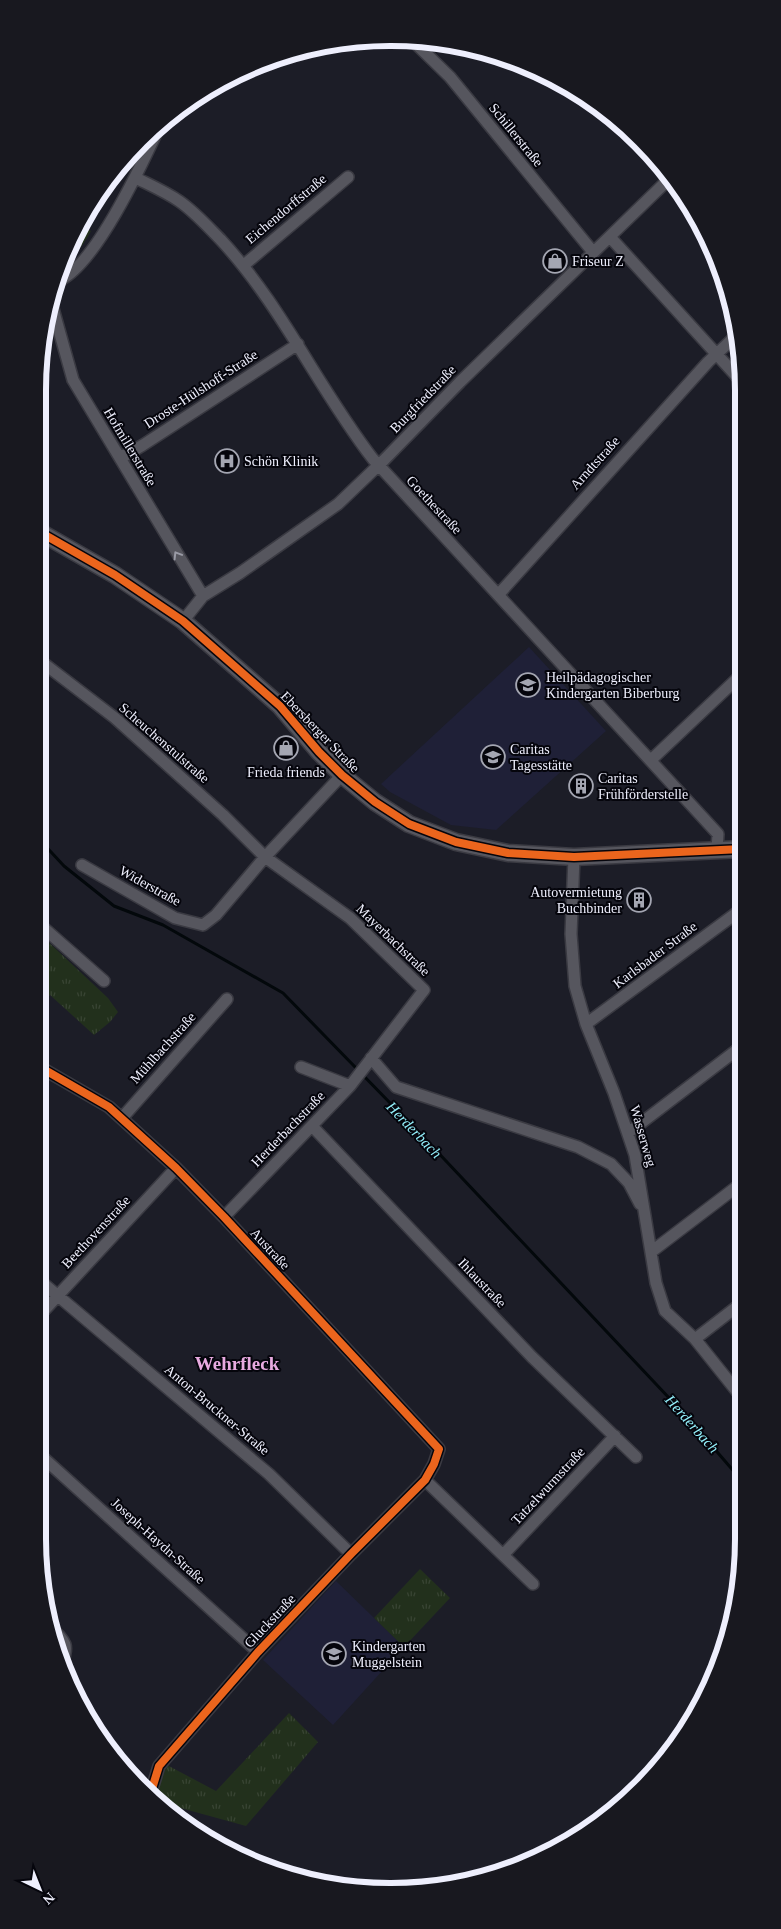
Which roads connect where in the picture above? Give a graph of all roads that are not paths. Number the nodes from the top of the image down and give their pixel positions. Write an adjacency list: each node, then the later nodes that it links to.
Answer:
1 (420, 48): 7 (street, Schillerstraße)
2 (145, 150): 4 (street)
3 (348, 177): 8 (street, Eichendorffstraße)
4 (136, 178): 8 (street, Goethestraße); 9 (street)
5 (665, 183): 6 (street, Burgfriedstraße)
6 (610, 236): 7 (street, Burgfriedstraße); 13 (street)
7 (593, 252): 16 (street, Burgfriedstraße)
8 (244, 265): 12 (street, Goethestraße)
9 (67, 275)
10 (53, 325): 15 (street, Hofmillerstraße)
11 (731, 340): 13 (street, Arndtstraße)
12 (298, 344): 15 (street, Droste-Hülshoff-Straße); 16 (street, Goethestraße)
13 (717, 353): 14 (street); 18 (street, Arndtstraße)
14 (734, 373)
15 (120, 456): 19 (street, Hofmillerstraße, one-way to 15)
16 (378, 466): 18 (street, Goethestraße); 19 (street, Burgfriedstraße)
17 (46, 536): 20 (street, Ebersberger Straße)
18 (498, 595): 23 (street, Goethestraße)
19 (203, 596): 20 (street, Burgfriedstraße)
20 (183, 621): 24 (street, Ebersberger Straße)
21 (46, 664): 27 (street, Scheuchenstulstraße)
22 (735, 681): 23 (street)
23 (651, 760): 26 (street, Goethestraße)
24 (342, 775): 27 (street); 28 (street, Ebersberger Straße)
25 (735, 848): 26 (street, Ebersberger Straße)
26 (717, 849): 28 (street, Ebersberger Straße)
27 (265, 856): 29 (street, Widerstraße); 36 (street, Mayerbachstraße)
28 (574, 857): 34 (street, Wasserweg)
29 (82, 865)
30 (735, 914): 34 (street, Karlsbader Straße)
31 (46, 933): 32 (street)
32 (104, 981)
33 (227, 999): 40 (street, Mühlbachstraße)
34 (586, 1024): 42 (street, Wasserweg)
35 (735, 1051): 42 (street)
36 (370, 1059): 39 (street, Herderbachstraße); 45 (street)
37 (301, 1067): 39 (street)
38 (46, 1070): 40 (street, Austraße)
39 (351, 1085): 41 (street, Herderbachstraße)
40 (122, 1118): 43 (street, Austraße)
41 (312, 1126): 46 (street, Herderbachstraße); 54 (street, Ihlaustraße)
42 (628, 1133): 45 (street, Wasserweg)
43 (176, 1168): 46 (street, Austraße); 49 (street, Beethovenstraße)
44 (735, 1188): 47 (street)
45 (646, 1215): 47 (street, Wasserweg)
46 (224, 1217): 57 (street, Austraße)
47 (651, 1252): 52 (street, Wasserweg)
48 (46, 1286): 49 (street, Anton-Bruckner-Straße)
49 (57, 1296): 50 (street, Beethovenstraße); 58 (street, Anton-Bruckner-Straße)
50 (46, 1308)
51 (735, 1308): 52 (street)
52 (695, 1339): 53 (street, Wasserweg)
53 (735, 1389)
54 (615, 1436): 55 (street, Ihlaustraße); 59 (street, Tatzelwurmstraße)
55 (636, 1456)
56 (46, 1460): 63 (street, Joseph-Haydn-Straße)
57 (425, 1480): 58 (street, Gluckstraße); 59 (street)
58 (351, 1554): 63 (street, Gluckstraße)
59 (503, 1555): 60 (street)
60 (533, 1584)
61 (61, 1637): 62 (street)
62 (66, 1652)
63 (258, 1652): 64 (street, Gluckstraße)
64 (152, 1786)

